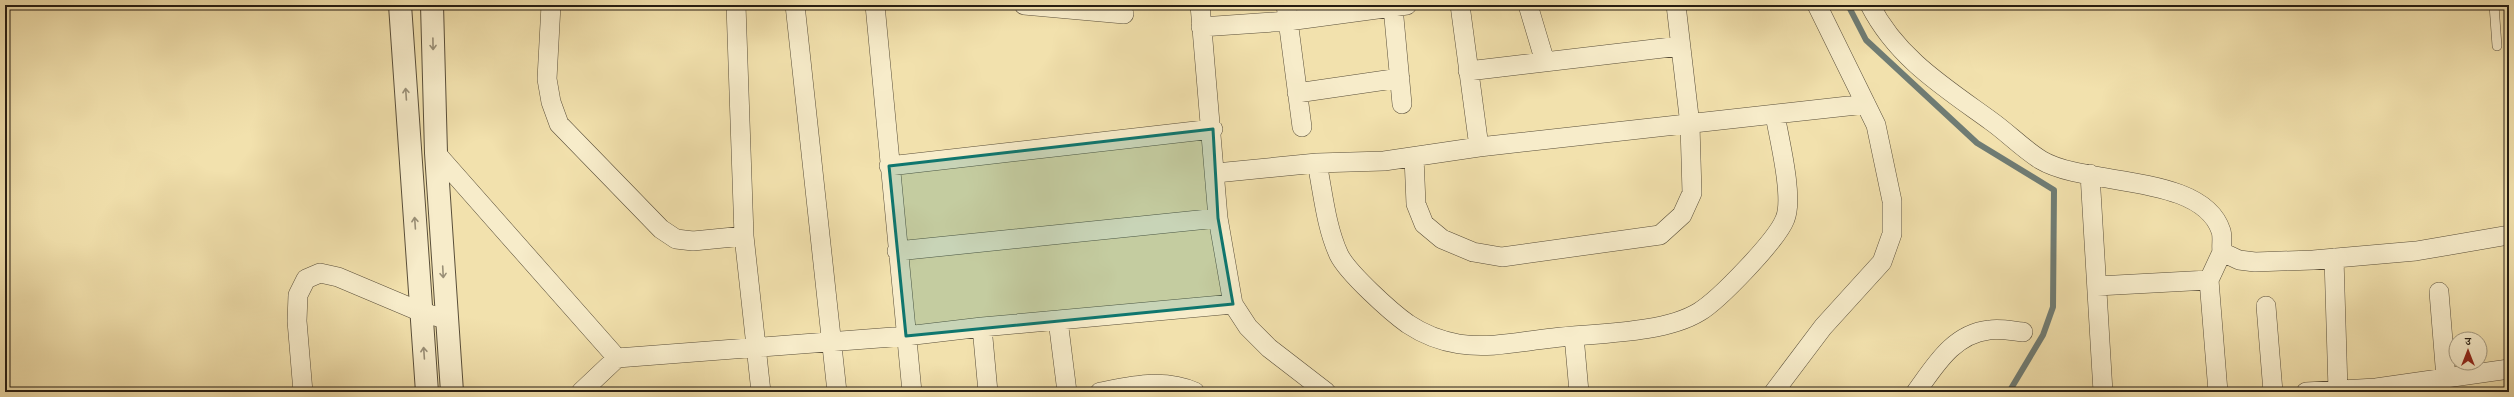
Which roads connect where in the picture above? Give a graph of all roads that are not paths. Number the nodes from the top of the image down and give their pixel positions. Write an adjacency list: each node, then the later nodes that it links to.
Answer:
1 (400, 5): 50 (street, one-way to 1)
2 (432, 5): 33 (street, one-way to 33)
3 (551, 5): 41 (street)
4 (736, 5): 41 (street)
5 (795, 5): 57 (street)
6 (875, 5): 36 (street)
7 (1024, 5): 18 (street)
8 (1200, 5): 19 (street)
9 (1460, 5): 23 (street)
10 (1528, 5): 22 (street)
11 (1676, 5): 20 (street)
12 (1817, 5): 27 (street)
13 (1870, 5): 38 (street)
14 (2494, 5): 21 (lane)
15 (1400, 6): 16 (street); 24 (street)
16 (1342, 9): 17 (street)
17 (1287, 13): 19 (street); 25 (street)
18 (1124, 14)
19 (1201, 27): 31 (street)
20 (1680, 46): 22 (street); 29 (street)
21 (2498, 46)
22 (1545, 62): 23 (street)
23 (1468, 71): 32 (street)
24 (1400, 78): 25 (street); 26 (street)
25 (1297, 93): 30 (street)
26 (1402, 104)
27 (1866, 104): 28 (street); 76 (street)
28 (1775, 115): 29 (street); 56 (street)
29 (1690, 125): 32 (street); 34 (street)
30 (1302, 127)
31 (1212, 129): 36 (street); 37 (street)
32 (1479, 148): 34 (street)
33 (436, 153): 51 (street, one-way to 51); 59 (street)
34 (1414, 157): 35 (street)
35 (1317, 163): 37 (street); 56 (street)
36 (889, 166): 42 (street)
37 (1216, 173): 39 (street)
38 (2090, 174): 43 (street); 46 (street)
39 (1218, 218): 42 (street); 48 (street)
40 (2509, 235): 44 (street)
41 (744, 236): 58 (street)
42 (897, 251): 55 (street)
43 (2222, 252): 44 (street); 45 (street)
44 (2334, 258): 62 (street)
45 (2208, 280): 46 (street); 79 (street)
46 (2097, 286): 78 (street)
47 (2439, 292): 61 (street)
48 (1233, 304): 52 (street); 74 (street)
49 (2266, 306): 80 (street)
50 (421, 312): 51 (street); 63 (street); 64 (street, one-way to 50)
51 (446, 319): 65 (street)
52 (1058, 320): 53 (street); 71 (street)
53 (982, 327): 55 (street); 70 (street)
54 (2023, 332): 77 (street)
55 (906, 336): 57 (street); 69 (street)
56 (1574, 336): 75 (street)
57 (832, 341): 58 (street); 68 (street)
58 (757, 348): 59 (street); 67 (street)
59 (617, 358): 66 (street)
60 (2509, 369): 61 (street)
61 (2446, 378): 62 (street)
62 (2338, 390): 81 (street)
63 (301, 391)
64 (427, 392)
65 (452, 392)
66 (581, 392)
67 (761, 392)
68 (837, 392)
69 (912, 392)
70 (988, 392)
71 (1067, 392)
72 (1100, 392): 73 (street)
73 (1195, 392)
74 (1326, 392)
75 (1579, 392)
76 (1774, 392)
77 (1916, 392)
78 (2103, 392)
79 (2218, 392)
80 (2272, 392)
81 (2306, 392)

